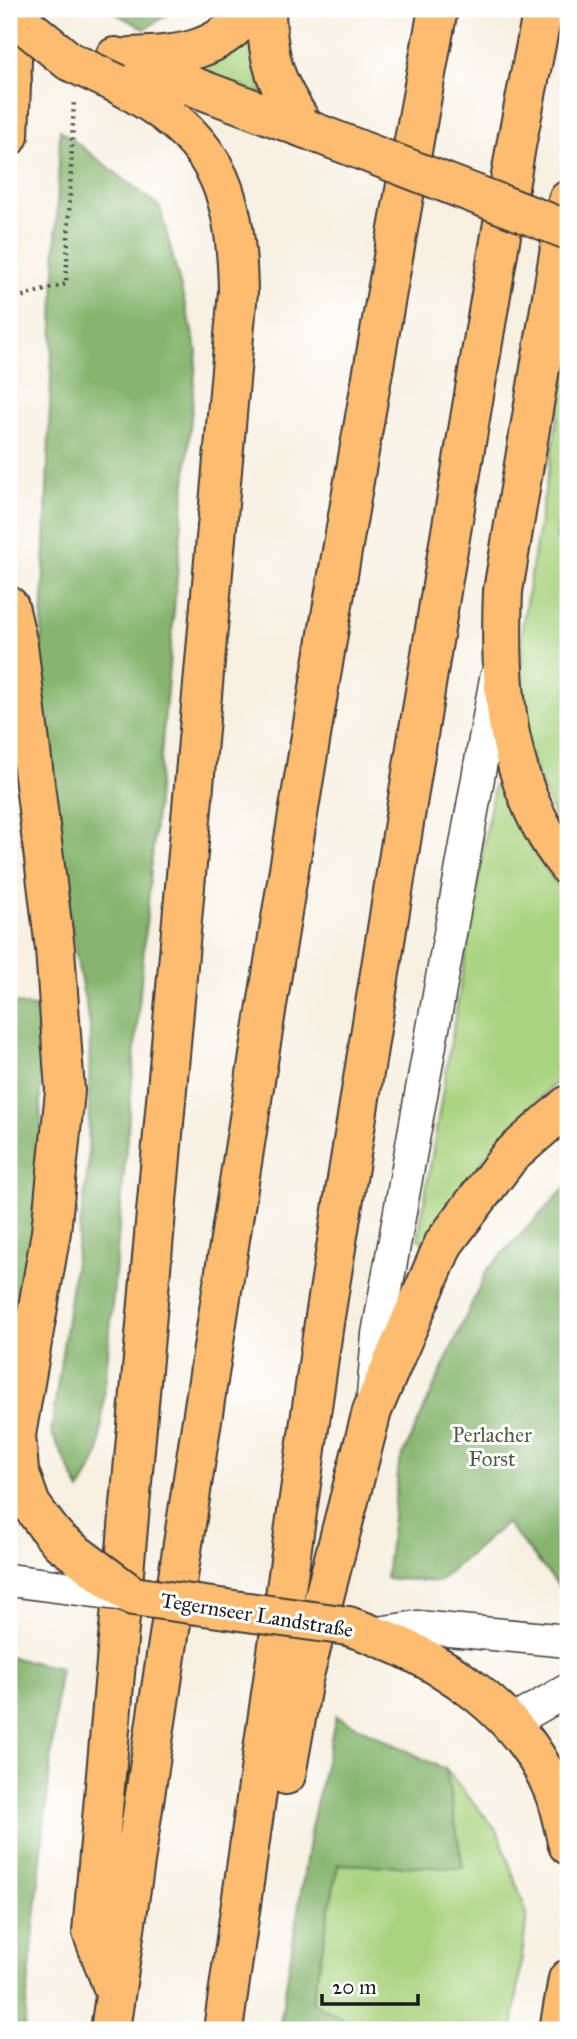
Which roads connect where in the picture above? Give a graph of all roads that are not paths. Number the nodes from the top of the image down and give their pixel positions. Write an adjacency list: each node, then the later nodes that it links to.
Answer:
1 (252, 9): 6 (main road)
2 (266, 9): 8 (main road)
3 (438, 9): 26 (main road)
4 (543, 9): 24 (main road)
5 (14, 15): 6 (main road, bridge); 7 (main road)
6 (117, 71): 8 (main road); 26 (main road)
7 (10, 81): 9 (main road)
8 (306, 129): 11 (main road, bridge)
9 (9, 136)
10 (568, 201): 13 (main road)
11 (568, 230)
12 (9, 606): 18 (main road, bridge)
13 (501, 650): 14 (main road); 16 (street)
14 (568, 866)
15 (568, 1105): 16 (main road)
16 (372, 1411): 24 (main road)
17 (9, 1580): 18 (street, Tegernseer Landstraße, bridge)
18 (133, 1596): 19 (main road, Tegernseer Landstraße, bridge)
19 (415, 1640): 20 (street); 22 (main road, Tegernseer Landstraße)
20 (568, 1641)
21 (568, 1690): 22 (street)
22 (510, 1723): 23 (main road, Tegernseer Landstraße)
23 (568, 1845)
24 (242, 1910): 27 (main road)
25 (568, 1979): 28 (main road)
26 (113, 2012)
27 (223, 2030)
28 (559, 2030)

